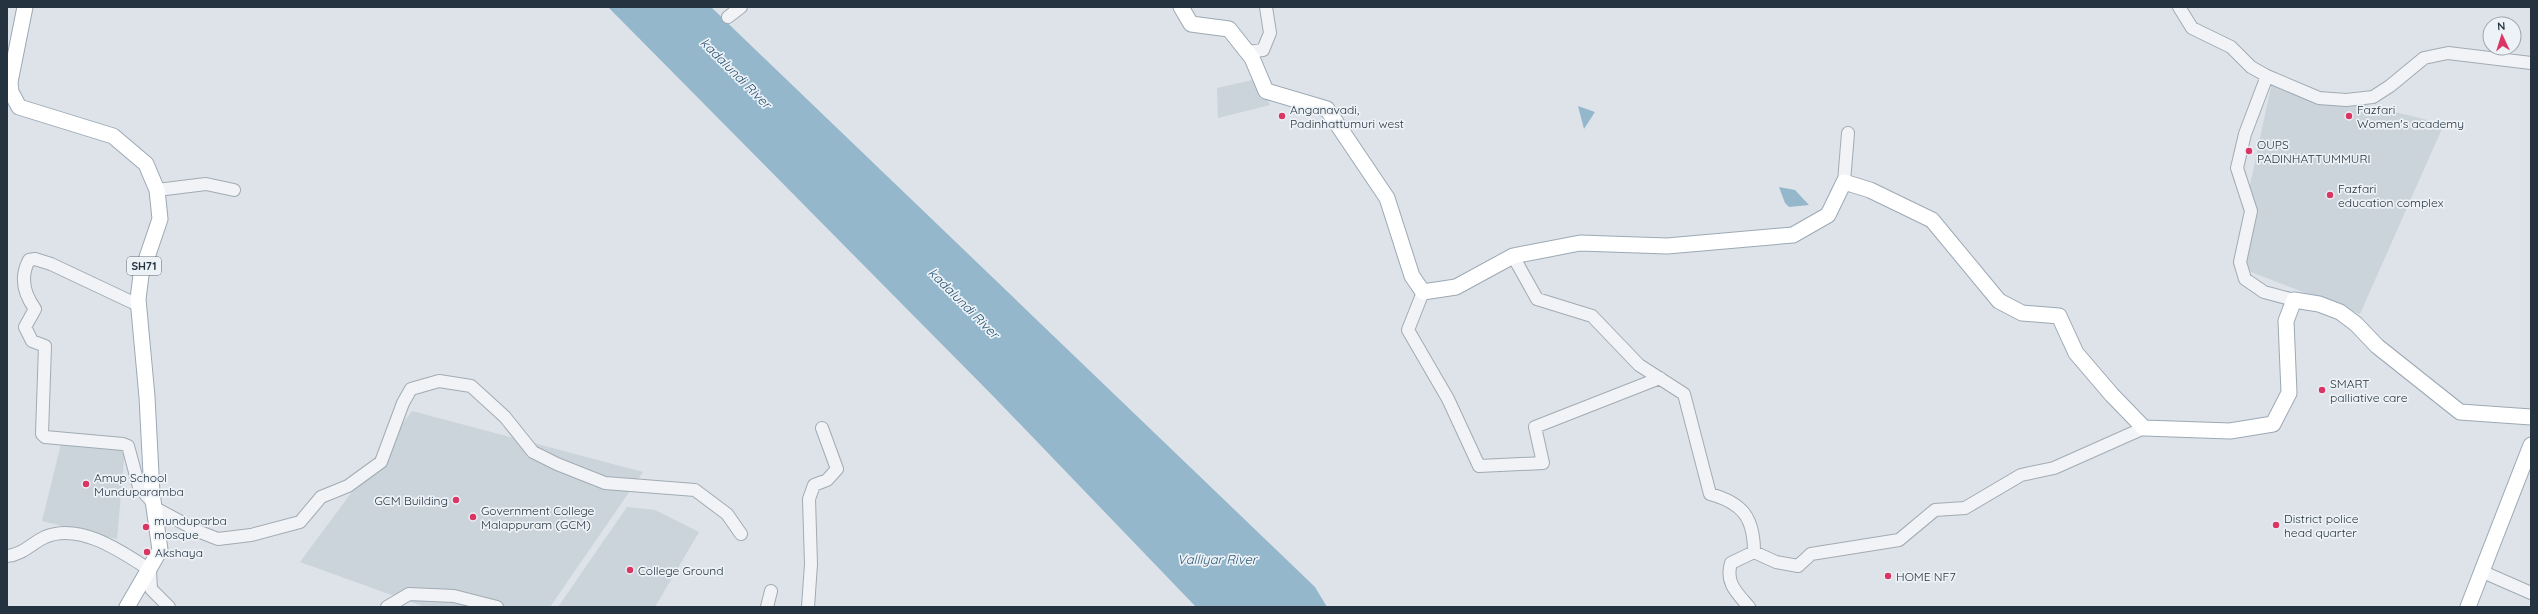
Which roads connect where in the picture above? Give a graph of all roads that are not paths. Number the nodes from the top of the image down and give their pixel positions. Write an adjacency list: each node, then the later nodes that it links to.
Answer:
1 (25, 7): 12 (main road, SH71)
2 (741, 7): 6 (street)
3 (1181, 7): 7 (main road)
4 (1266, 7): 7 (street)
5 (2179, 7): 9 (street)
6 (728, 17)
7 (1247, 52): 15 (main road)
8 (2531, 63): 9 (street)
9 (2267, 76): 16 (street)
10 (1848, 134): 11 (street)
11 (1844, 182): 14 (main road); 21 (main road)
12 (157, 190): 13 (street); 17 (main road, SH71)
13 (234, 190)
14 (1513, 256): 15 (main road); 18 (street)
15 (1423, 292): 18 (street)
16 (2294, 300): 19 (main road); 21 (main road)
17 (138, 306): 23 (main road, SH71); 23 (street)
18 (1660, 378): 25 (street)
19 (2531, 417)
20 (822, 428): 36 (street)
21 (2144, 428): 25 (street)
22 (2531, 445): 28 (main road)
23 (154, 506): 24 (street); 27 (main road, SH71)
24 (741, 534)
25 (1754, 552): 37 (street)
26 (7, 556): 27 (street)
27 (150, 570): 31 (main road, SH71); 32 (street)
28 (2483, 572): 30 (street); 38 (main road)
29 (770, 591): 35 (street)
30 (2531, 593)
31 (126, 607)
32 (169, 607)
33 (387, 607): 34 (street)
34 (497, 607)
35 (767, 607)
36 (808, 607)
37 (1749, 607)
38 (2468, 607)

